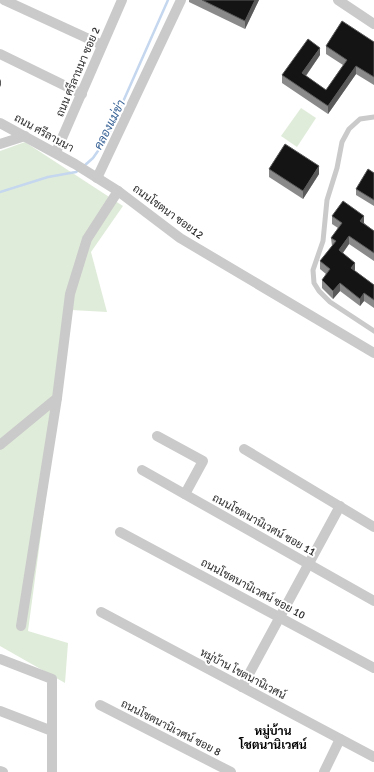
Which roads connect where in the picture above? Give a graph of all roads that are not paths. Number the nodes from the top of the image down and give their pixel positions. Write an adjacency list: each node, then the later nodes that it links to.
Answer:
1 (4, 0): 6 (street)
2 (122, 0): 6 (street, ถนน ศรีลานนา ซอย 2)
3 (181, 0): 14 (street)
4 (338, 0): 5 (street)
5 (374, 24)
6 (102, 46): 8 (street, ถนน ศรีลานนา ซอย 2)
7 (0, 54): 8 (street)
8 (82, 94): 13 (street, ถนน ศรีลานนา ซอย 2)
9 (374, 117): 16 (lane)
10 (0, 123): 11 (street, ถนน ศรีลานนา)
11 (25, 136): 12 (street); 13 (street, ถนน ศรีลานนา)
12 (0, 144)
13 (56, 152): 14 (street, ถนน ศรีลานนา)
14 (97, 178): 15 (street, ถนน ศรีลานนา)
15 (118, 191): 17 (street, ถนนโชตนา ซอย12); 18 (street, ถนนโชตนา ซอย12)
16 (374, 331)
17 (374, 353)
18 (57, 398): 20 (street); 31 (street, ถนนโชตนา ซอย12)
19 (157, 436): 23 (street)
20 (0, 445)
21 (244, 449): 24 (street)
22 (142, 470): 23 (street, ถนนโชตนานิเวศน์ ซอย 11)
23 (185, 494): 27 (street, ถนนโชตนานิเวศน์ ซอย 11)
24 (340, 506): 25 (street); 27 (street)
25 (374, 527)
26 (120, 532): 30 (street, ถนนโชตนานิเวศน์ ซอย 10)
27 (309, 564): 28 (street, ถนนโชตนานิเวศน์ ซอย 11); 30 (street)
28 (374, 601)
29 (101, 612): 34 (street, หมู่บ้าน โชตนานิเวศน์)
30 (280, 617): 33 (street, ถนนโชตนานิเวศน์ ซอย 10); 34 (street)
31 (21, 626)
32 (0, 658): 37 (street)
33 (374, 668)
34 (242, 687): 38 (street, หมู่บ้าน โชตนานิเวศน์)
35 (100, 704): 43 (street, ถนนโชตนานิเวศน์ ซอย 8)
36 (0, 711): 37 (street)
37 (52, 731): 42 (street)
38 (340, 739): 39 (street, หมู่บ้าน โชตนานิเวศน์); 44 (street)
39 (374, 756)
40 (0, 771): 41 (street)
41 (3, 772)
42 (52, 772)
43 (231, 772)
44 (324, 772)

